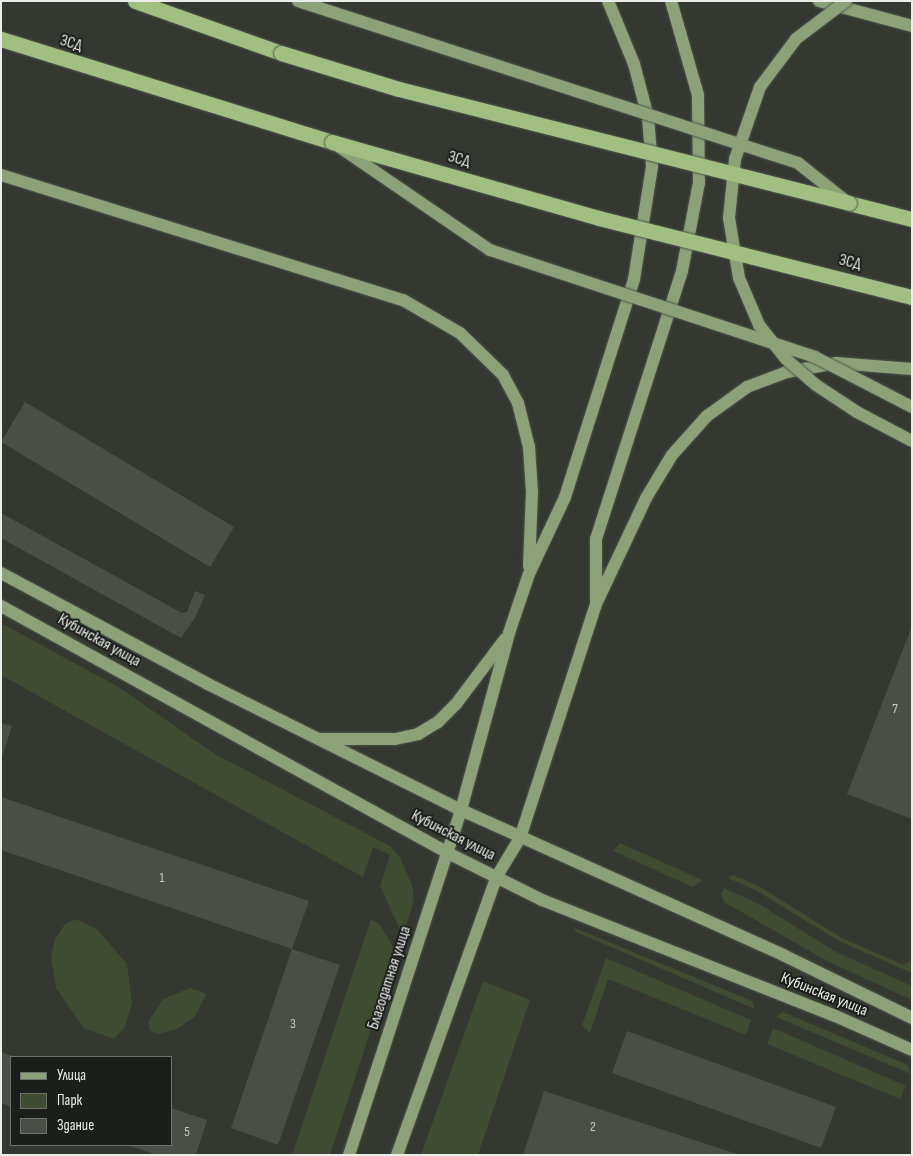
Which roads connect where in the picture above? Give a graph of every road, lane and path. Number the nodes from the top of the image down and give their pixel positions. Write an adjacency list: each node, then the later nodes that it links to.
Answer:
1 (135, 1): 11 (highway, bridge)
2 (298, 1): 11 (main road, bridge)
3 (608, 1): 18 (main road)
4 (671, 1): 19 (main road)
5 (819, 1): 7 (main road)
6 (846, 1): 16 (main road, bridge)
7 (912, 26)
8 (1, 39): 9 (highway, ЗСД)
9 (332, 142): 13 (highway, ЗСД, bridge); 15 (main road, bridge)
10 (1, 175): 18 (main road)
11 (849, 204): 12 (highway)
12 (912, 219)
13 (912, 296)
14 (912, 369): 19 (main road)
15 (912, 407)
16 (912, 441)
17 (1, 573): 22 (main road, Кубинская улица)
18 (529, 574): 21 (main road, Благодатная улица)
19 (596, 604): 24 (main road)
20 (1, 606): 25 (main road, Кубинская улица)
21 (509, 634): 22 (main road); 23 (main road, Благодатная улица)
22 (316, 739): 23 (main road, Кубинская улица)
23 (461, 810): 24 (main road, Кубинская улица); 25 (main road, Благодатная улица)
24 (520, 838): 26 (main road); 27 (main road, Кубинская улица)
25 (448, 853): 26 (main road, Кубинская улица); 29 (main road, Благодатная улица)
26 (497, 876): 28 (main road, Кубинская улица); 30 (main road)
27 (912, 1018)
28 (912, 1050)
29 (349, 1155)
30 (397, 1155)

